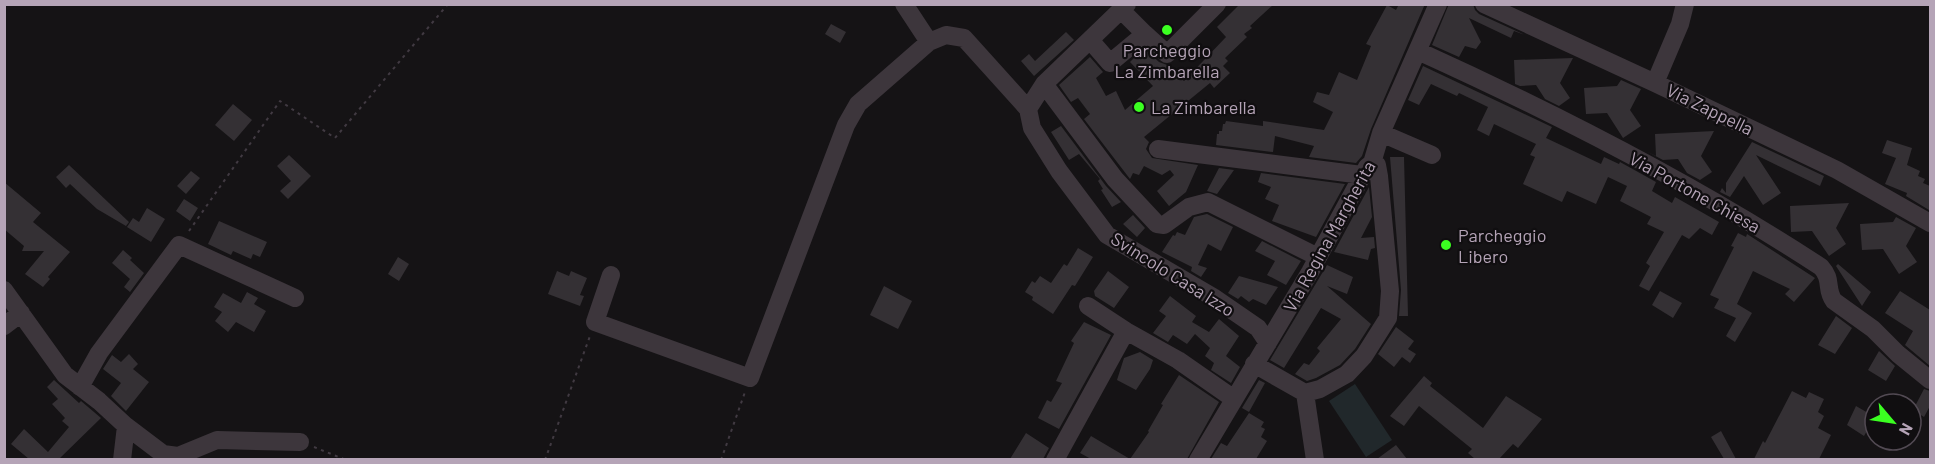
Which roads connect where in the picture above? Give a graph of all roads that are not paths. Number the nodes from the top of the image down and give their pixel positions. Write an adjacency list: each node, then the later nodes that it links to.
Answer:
1 (904, 4): 9 (street)
2 (1217, 4): 7 (street)
3 (1438, 4): 10 (street, Via Regina Margherita)
4 (1484, 4): 11 (street, Via Zappella)
5 (1685, 4): 11 (street)
6 (1124, 7): 7 (street); 8 (street)
7 (1145, 34): 8 (street)
8 (1090, 40): 12 (street)
9 (929, 42): 13 (street); 20 (street)
10 (1418, 51): 14 (street, Via Regina Margherita); 29 (street, Via Portone Chiesa)
11 (1656, 82): 18 (street, Via Zappella)
12 (1044, 84): 13 (street); 19 (street)
13 (1028, 110): 27 (street, Svincolo Casa Izzo)
14 (1381, 133): 16 (street); 17 (street, Via Regina Margherita)
15 (1158, 149): 17 (street)
16 (1432, 154)
17 (1367, 169): 19 (street, Via Regina Margherita); 31 (street)
18 (1930, 223)
19 (1318, 257): 27 (street, Via Regina Margherita)
20 (611, 275)
21 (4, 290): 24 (street)
22 (295, 298): 30 (street)
23 (1088, 306): 26 (street)
24 (21, 313): 25 (street); 30 (street)
25 (4, 326)
26 (1126, 331): 32 (street); 36 (street)
27 (1268, 343): 28 (street, Via Regina Margherita)
28 (1254, 364): 31 (street); 32 (street, Via Regina Margherita)
29 (1930, 380)
30 (80, 387): 33 (street)
31 (1305, 393): 38 (street)
32 (1234, 399): 37 (street, Via Regina Margherita)
33 (126, 426): 34 (street); 35 (street)
34 (300, 442)
35 (122, 459)
36 (1055, 459)
37 (1198, 459)
38 (1315, 459)

